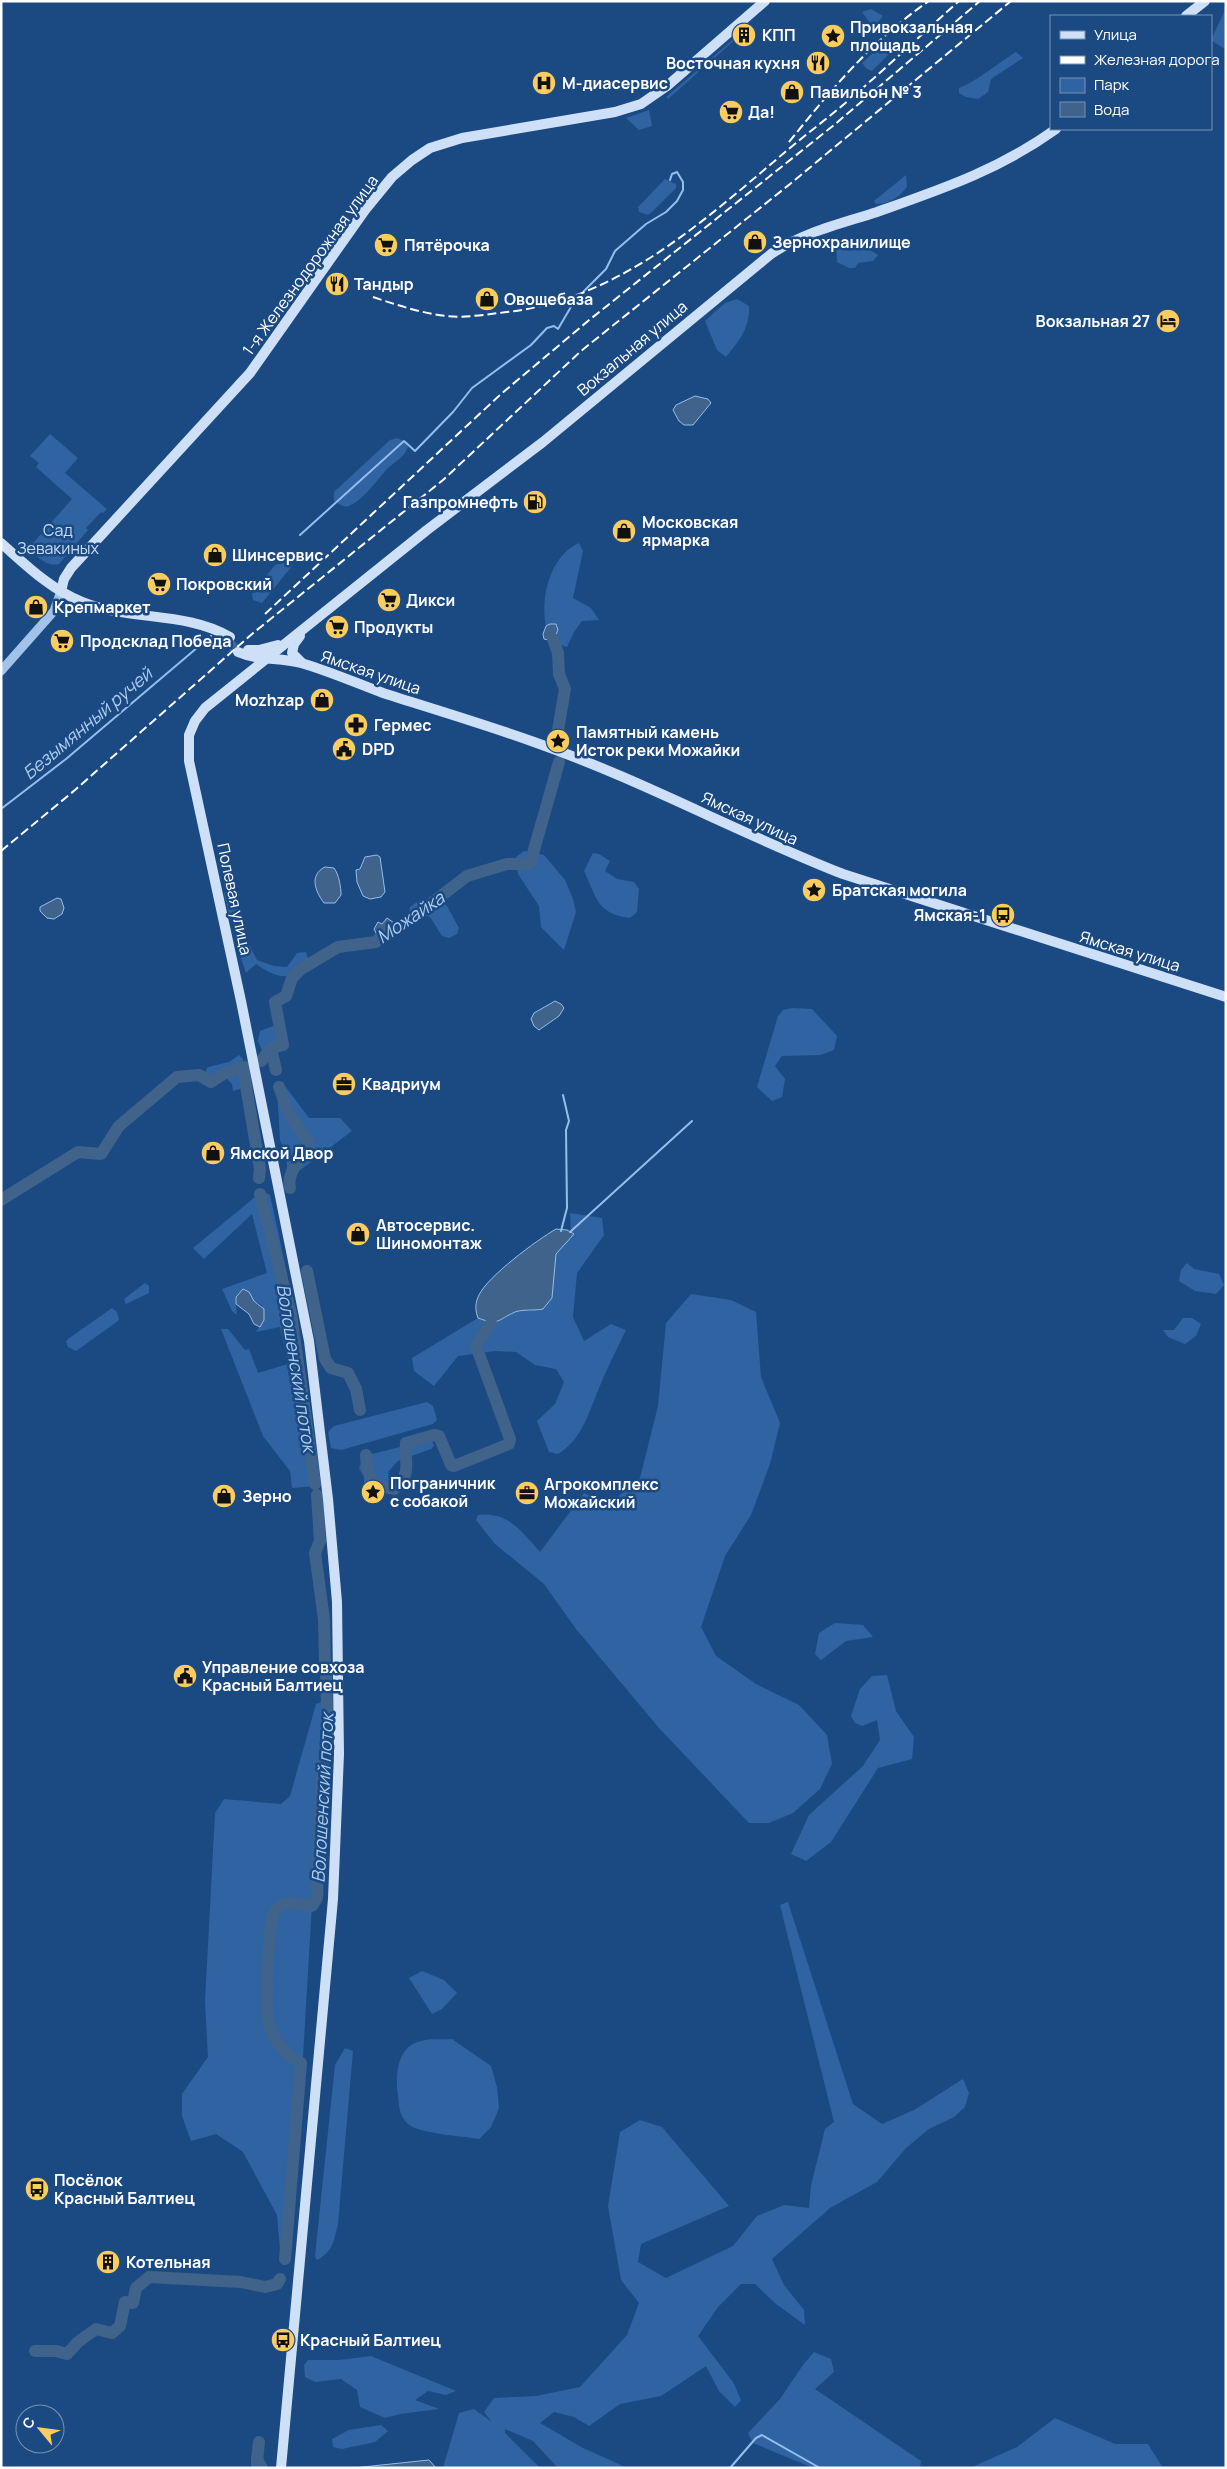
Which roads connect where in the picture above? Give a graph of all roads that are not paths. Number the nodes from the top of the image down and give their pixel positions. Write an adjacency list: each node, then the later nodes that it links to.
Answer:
1 (765, 1): 6 (main road, 1-я Железнодорожная улица)
2 (1205, 1): 3 (main road)
3 (1187, 15)
4 (1055, 130): 7 (main road, Вокзальная улица)
5 (1, 543): 6 (main road)
6 (62, 591): 8 (main road); 13 (street, 1-я Железнодорожная улица)
7 (310, 626): 9 (main road, Вокзальная улица); 12 (main road)
8 (229, 639)
9 (286, 643): 10 (main road); 11 (main road, Вокзальная улица)
10 (243, 650): 11 (main road, Ямская улица); 14 (main road)
11 (266, 657): 12 (main road, Ямская улица); 14 (main road, Полевая улица)
12 (303, 664): 15 (main road, Ямская улица)
13 (1, 671)
14 (238, 680): 16 (main road, Полевая улица)
15 (1226, 996)
16 (281, 2468)

